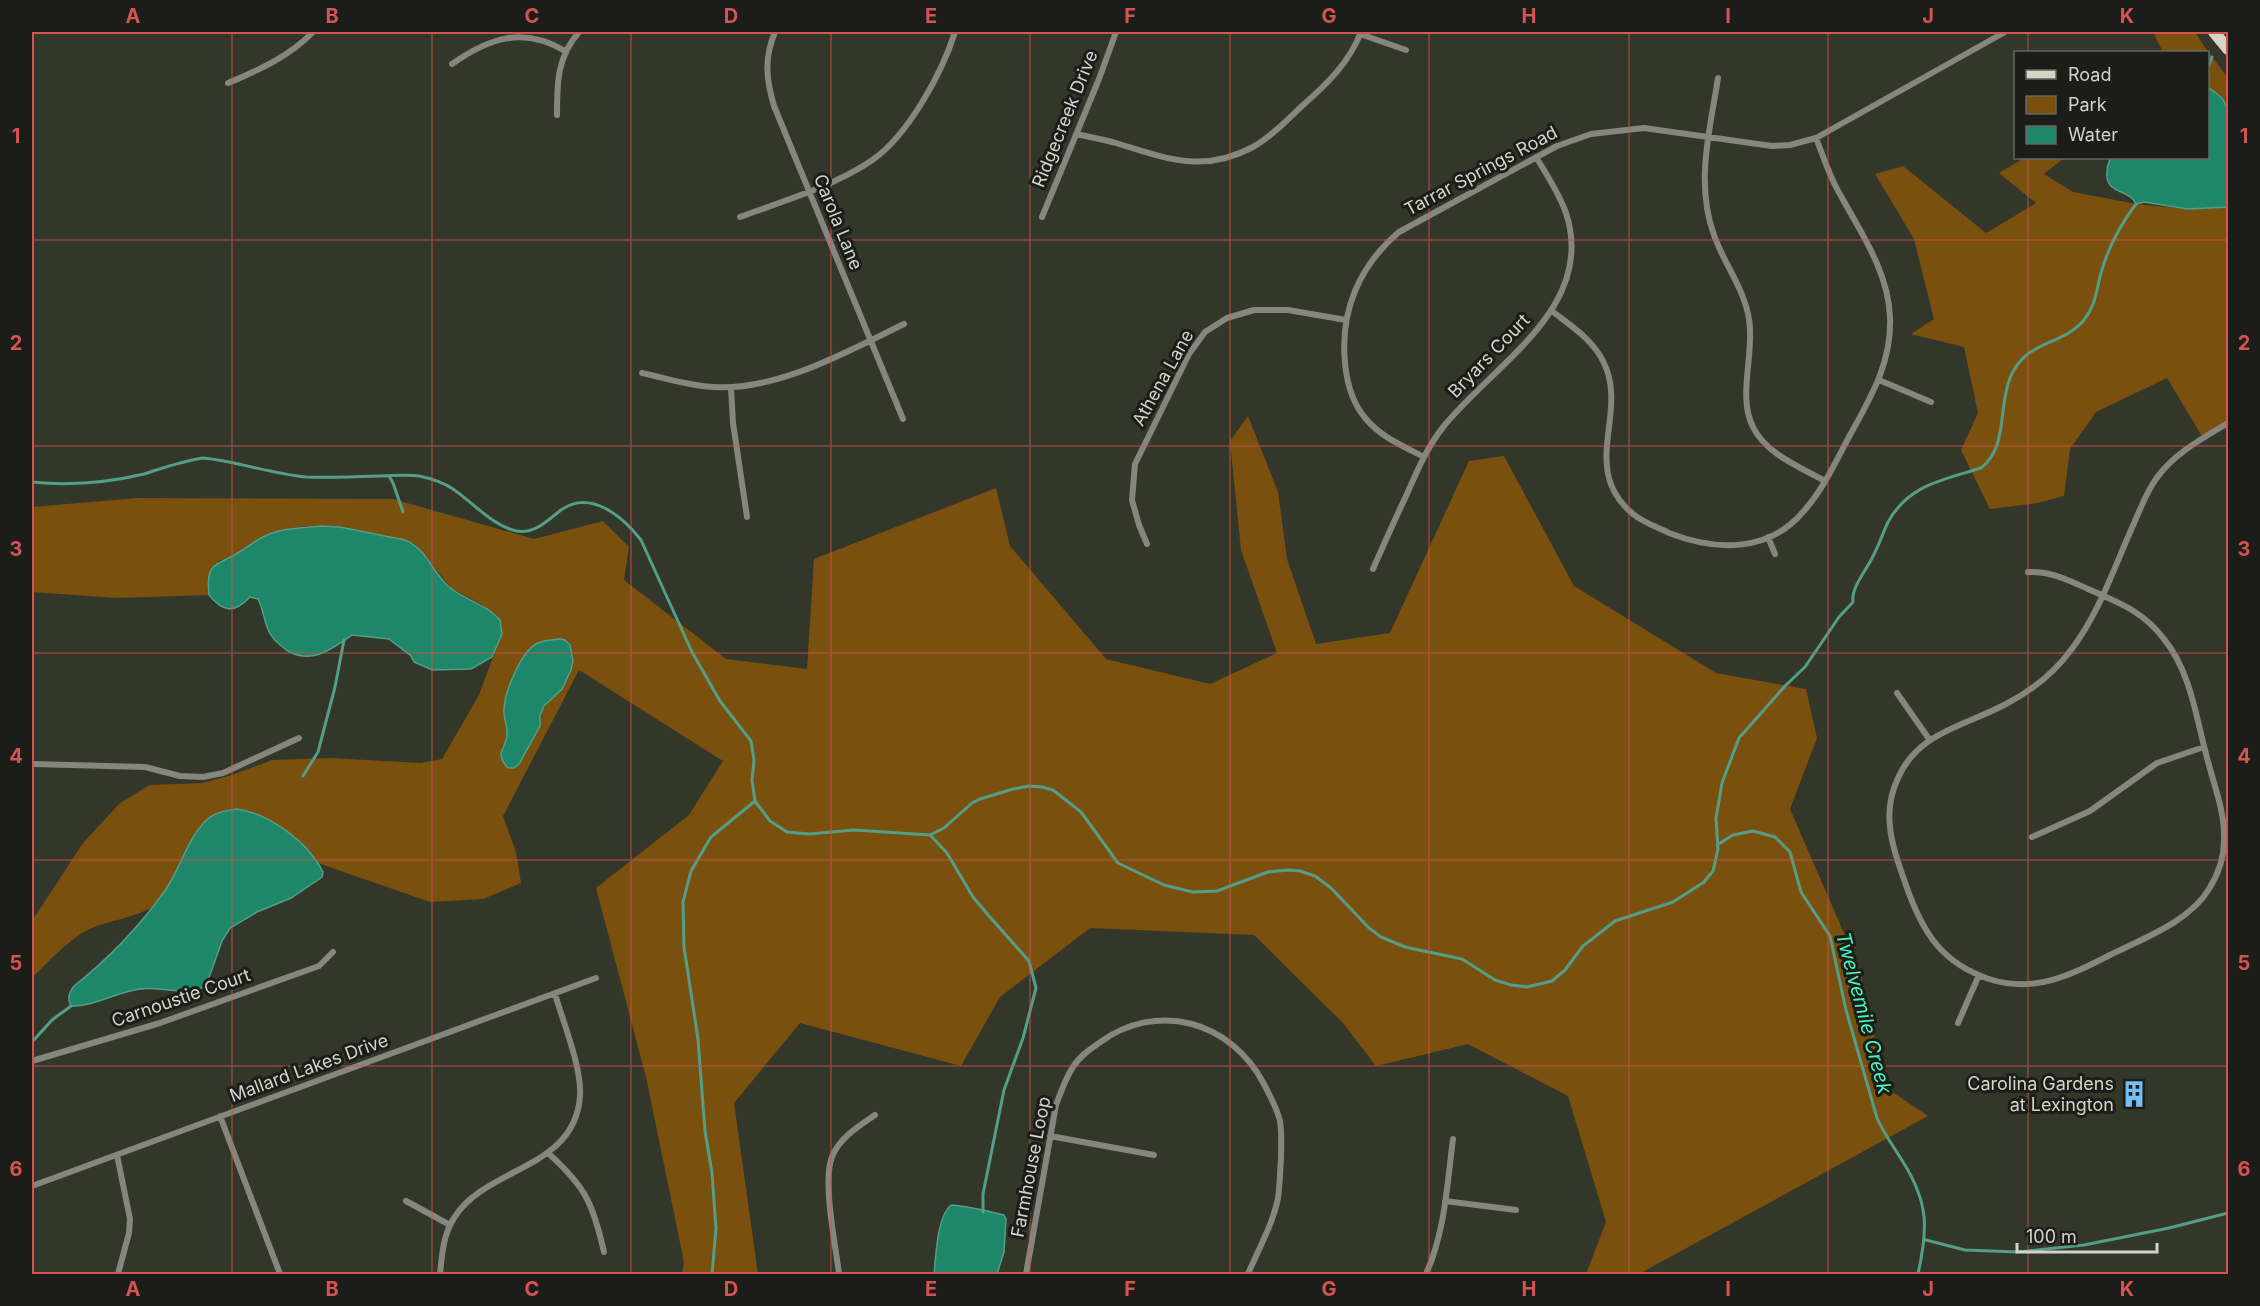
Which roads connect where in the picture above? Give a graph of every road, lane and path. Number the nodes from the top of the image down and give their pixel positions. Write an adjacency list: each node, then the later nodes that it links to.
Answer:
1 (313, 32): 14 (street)
2 (579, 32): 11 (street)
3 (775, 32): 20 (street, Carola Lane)
4 (955, 32): 20 (street)
5 (1116, 32): 16 (street, Ridgecreek Drive)
6 (2005, 32): 18 (street, Tarrar Springs Road)
7 (2214, 32): 9 (main road)
8 (1360, 33): 10 (street); 16 (street)
9 (2229, 49)
10 (1407, 50)
11 (565, 51): 12 (street); 15 (street)
12 (452, 64)
13 (1718, 78): 17 (street)
14 (228, 83)
15 (557, 115)
16 (1076, 134): 22 (street, Ridgecreek Drive)
17 (1709, 136): 18 (street, Tarrar Springs Road); 19 (street, Tarrar Springs Road); 34 (street)
18 (1816, 138): 28 (street)
19 (1536, 157): 23 (street, Bryars Court); 24 (street, Tarrar Springs Road)
20 (808, 191): 21 (street); 26 (street, Carola Lane)
21 (740, 217)
22 (1042, 217)
23 (1551, 311): 33 (street, Bryars Court); 36 (street)
24 (1346, 320): 33 (street, Tarrar Springs Road); 37 (street, Athena Lane)
25 (904, 324): 26 (street)
26 (871, 340): 29 (street); 31 (street, Carola Lane)
27 (642, 373): 29 (street)
28 (1879, 380): 30 (street); 34 (street)
29 (731, 388): 35 (street)
30 (1930, 402)
31 (903, 419)
32 (2229, 423): 41 (street)
33 (1424, 457): 39 (street, Bryars Court)
34 (1825, 481): 36 (street)
35 (747, 517)
36 (1768, 537): 38 (street)
37 (1148, 544)
38 (1775, 554)
39 (1372, 569)
40 (2028, 572): 41 (street)
41 (2103, 596): 44 (street); 45 (street)
42 (1897, 693): 44 (street)
43 (299, 738): 46 (street)
44 (1929, 739): 49 (street)
45 (2204, 747): 47 (street); 49 (street)
46 (32, 764)
47 (2032, 837)
48 (333, 952): 53 (street, Carnoustie Court)
49 (1979, 975): 52 (street)
50 (596, 978): 51 (street, Mallard Lakes Drive)
51 (555, 994): 55 (street, Mallard Lakes Drive); 58 (street)
52 (1958, 1023)
53 (32, 1061)
54 (875, 1115): 70 (street)
55 (220, 1116): 59 (street, Mallard Lakes Drive); 68 (street)
56 (1050, 1136): 60 (street); 71 (street, Farmhouse Loop); 72 (street, Farmhouse Loop)
57 (1454, 1139): 63 (street)
58 (548, 1153): 65 (street); 66 (street)
59 (117, 1155): 61 (street, Mallard Lakes Drive); 67 (street)
60 (1154, 1155)
61 (32, 1186)
62 (406, 1201): 65 (street)
63 (1445, 1201): 64 (street); 73 (street)
64 (1516, 1210)
65 (450, 1225): 69 (street)
66 (604, 1252)
67 (118, 1275)
68 (280, 1275)
69 (440, 1275)
70 (839, 1275)
71 (1026, 1275)
72 (1248, 1275)
73 (1426, 1275)

